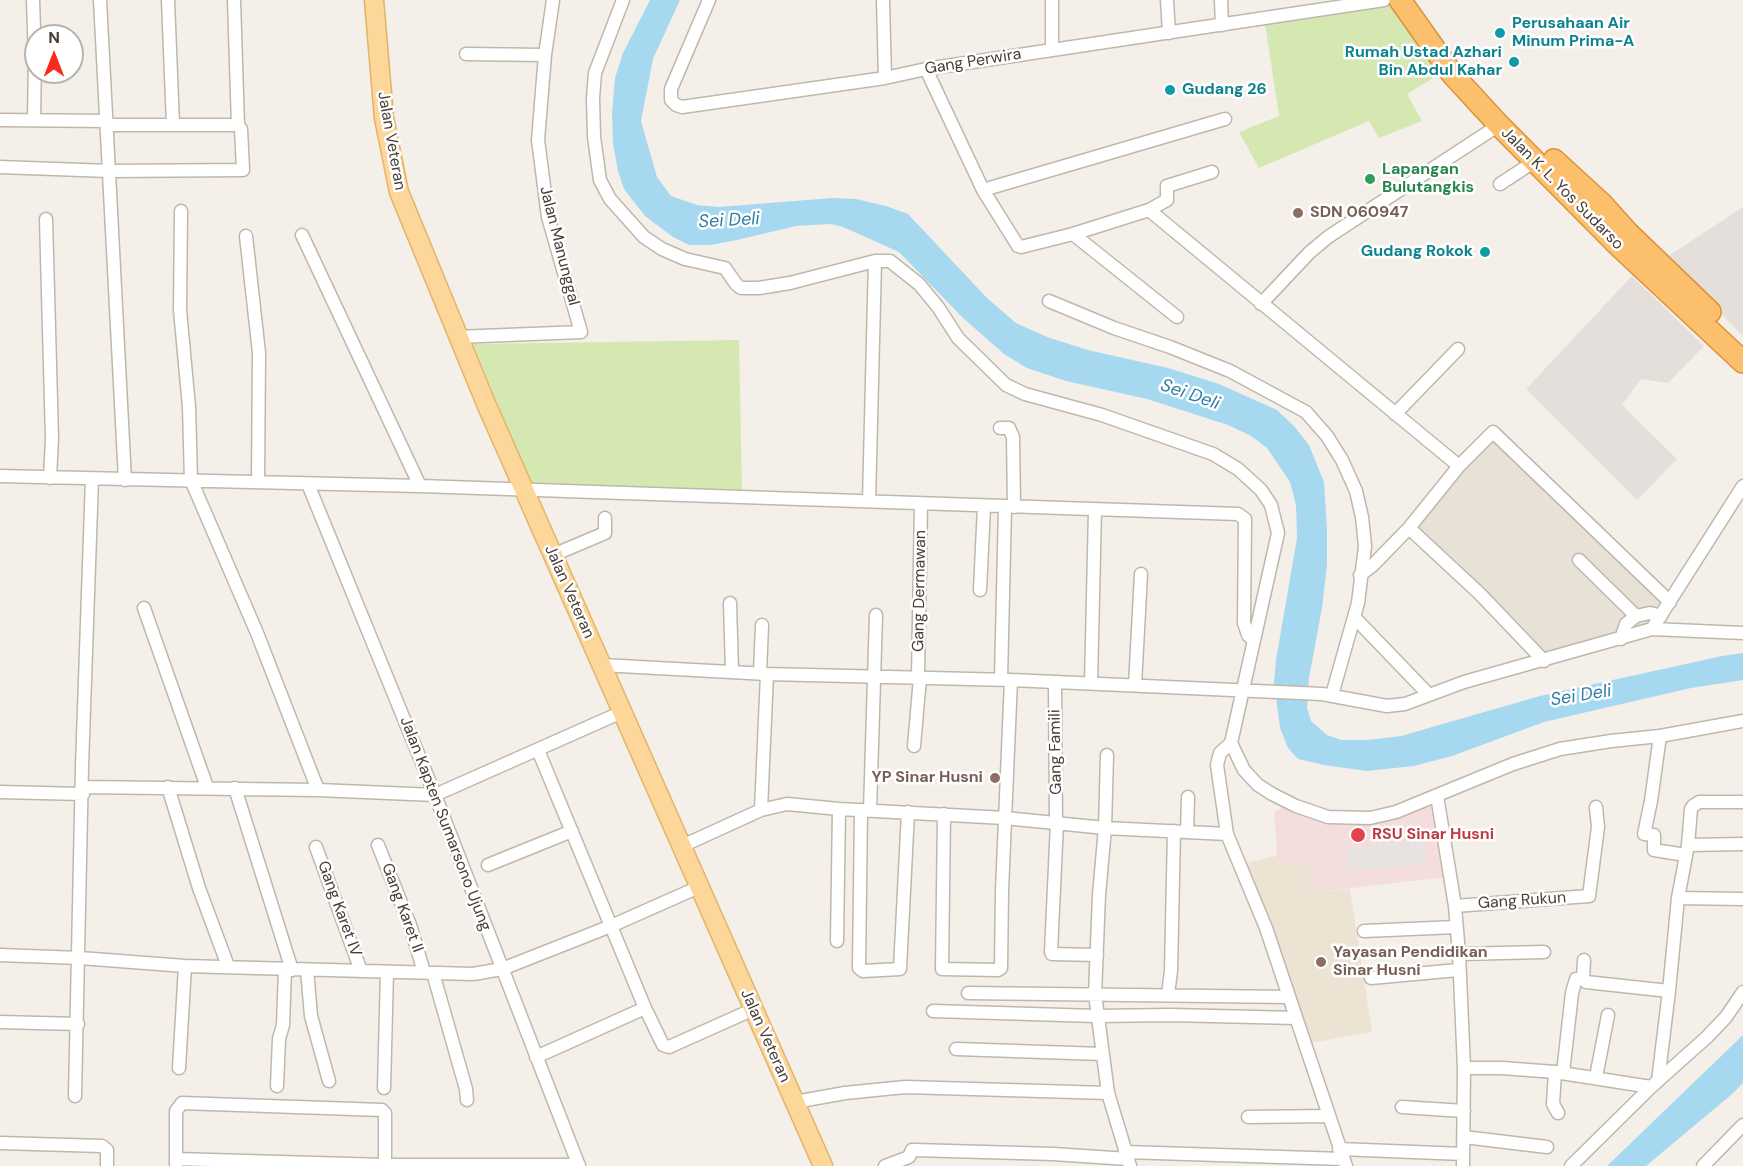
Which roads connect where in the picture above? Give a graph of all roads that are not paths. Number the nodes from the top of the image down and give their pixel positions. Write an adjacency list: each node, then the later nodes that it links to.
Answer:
1 (33, 0): 25 (street)
2 (100, 0): 26 (street)
3 (168, 0): 27 (street)
4 (234, 0): 28 (street)
5 (374, 0): 46 (main road, Jalan Veteran)
6 (553, 0): 20 (street, Jalan Manunggal)
7 (623, 0): 42 (street)
8 (709, 0): 22 (street, Gang Perwira)
9 (883, 0): 22 (street)
10 (1052, 0): 18 (street)
11 (1167, 0): 17 (street)
12 (1221, 0): 16 (street)
13 (1384, 0): 16 (street, Gang Perwira)
14 (1400, 0): 29 (highway, Jalan K. L. Yos Sudarso)
15 (1414, 0): 47 (highway, Jalan K. L. Yos Sudarso)
16 (1222, 25): 17 (street, Gang Perwira)
17 (1169, 33): 18 (street, Gang Perwira)
18 (1052, 49): 21 (street, Gang Perwira)
19 (466, 54): 20 (street)
20 (545, 55): 46 (street, Jalan Manunggal)
21 (926, 69): 22 (street, Gang Perwira); 35 (street)
22 (885, 78)
23 (1225, 119): 35 (street)
24 (0, 120): 25 (street)
25 (34, 120): 26 (street)
26 (107, 123): 27 (street); 32 (street)
27 (174, 124): 28 (street)
28 (238, 125): 32 (street)
29 (1499, 125): 30 (highway, Jalan K. L. Yos Sudarso); 44 (street)
30 (1536, 161): 34 (street); 49 (highway, Jalan K. L. Yos Sudarso)
31 (0, 167): 32 (street)
32 (109, 171): 56 (street)
33 (1212, 172): 36 (street)
34 (1500, 184)
35 (982, 190): 39 (street)
36 (1149, 210): 39 (street); 44 (street)
37 (181, 212): 57 (street)
38 (46, 219): 54 (street)
39 (1073, 234): 45 (street)
40 (302, 235): 60 (street)
41 (246, 236): 58 (street)
42 (875, 261): 63 (street); 86 (street)
43 (1049, 301): 73 (street)
44 (1261, 304): 50 (street)
45 (1177, 318)
46 (457, 337): 62 (main road, Jalan Veteran)
47 (1743, 344)
48 (1458, 349): 50 (street)
49 (1743, 362)
50 (1395, 414): 52 (street)
51 (1000, 428): 66 (street)
52 (1459, 466): 69 (street); 75 (street)
53 (0, 476): 54 (street)
54 (50, 477): 55 (street)
55 (92, 479): 56 (street); 110 (street)
56 (125, 480): 57 (street)
57 (191, 480): 58 (street); 111 (street)
58 (258, 481): 59 (street)
59 (308, 484): 60 (street); 113 (street, Jalan Kapten Sumarsono Ujung)
60 (420, 486): 62 (street)
61 (1743, 486): 75 (street)
62 (524, 489): 63 (street); 70 (main road, Jalan Veteran)
63 (869, 501): 64 (street)
64 (921, 504): 65 (street); 92 (street, Gang Dermawan)
65 (984, 506): 66 (street); 74 (street)
66 (1009, 507): 67 (street); 93 (street)
67 (1095, 510): 86 (street); 95 (street)
68 (604, 518): 70 (street)
69 (1409, 528): 73 (street); 87 (street)
70 (553, 555): 88 (main road, Jalan Veteran)
71 (1579, 560): 79 (street)
72 (1141, 574): 96 (street)
73 (1360, 575): 81 (street)
74 (980, 590)
75 (1670, 602): 80 (street)
76 (730, 603): 89 (street)
77 (144, 608): 108 (street)
78 (876, 615): 91 (street)
79 (1636, 616): 80 (street); 85 (street)
80 (1661, 616): 83 (street)
81 (1354, 617): 98 (street); 99 (street)
82 (762, 625): 90 (street)
83 (1652, 630): 84 (street); 85 (street)
84 (1743, 633)
85 (1621, 639): 87 (street)
86 (1254, 641): 97 (street)
87 (1544, 661): 99 (street)
88 (602, 666): 89 (street); 100 (main road, Jalan Veteran)
89 (732, 672): 90 (street)
90 (763, 674): 91 (street); 119 (street)
91 (873, 676): 92 (street); 120 (street)
92 (919, 678): 93 (street); 104 (street, Gang Dermawan)
93 (1006, 680): 94 (street); 123 (street)
94 (1055, 682): 95 (street); 124 (street, Gang Famili)
95 (1091, 683): 96 (street)
96 (1136, 685): 97 (street)
97 (1242, 692): 98 (street); 103 (street)
98 (1327, 695): 99 (street)
99 (1429, 695)
100 (622, 712): 105 (street); 132 (main road, Jalan Veteran)
101 (1743, 721): 102 (street)
102 (1660, 736): 114 (street); 134 (street)
103 (1232, 743): 114 (street); 129 (street)
104 (914, 746)
105 (538, 750): 113 (street); 126 (street)
106 (1107, 755): 125 (street)
107 (168, 787): 108 (street); 110 (street); 151 (street)
108 (207, 788): 109 (street)
109 (235, 788): 111 (street); 153 (street)
110 (83, 790): 112 (street); 148 (street)
111 (318, 790): 113 (street)
112 (0, 792)
113 (435, 795): 152 (street, Jalan Kapten Sumarsono Ujung)
114 (1437, 796): 139 (street)
115 (1188, 797): 128 (street)
116 (1743, 802): 134 (street)
117 (1596, 807): 139 (street, Gang Rukun)
118 (839, 809): 119 (street); 120 (street); 143 (street)
119 (761, 810): 132 (street)
120 (866, 810): 121 (street); 121 (street)
121 (908, 812): 122 (street)
122 (944, 814): 123 (street); 123 (street)
123 (1005, 818): 124 (street)
124 (1057, 823): 125 (street); 147 (street, Gang Famili)
125 (1105, 828): 127 (street); 147 (street)
126 (572, 831): 135 (street); 140 (street)
127 (1174, 831): 128 (street); 165 (street)
128 (1187, 832): 129 (street)
129 (1227, 834): 166 (street)
130 (1743, 844): 134 (street)
131 (378, 845): 158 (street, Gang Karet II)
132 (682, 846): 136 (main road, Jalan Veteran)
133 (316, 847): 156 (street, Gang Karet IV)
134 (1687, 850): 137 (street)
135 (488, 865)
136 (699, 887): 140 (street); 168 (main road, Jalan Veteran)
137 (1678, 898): 138 (street); 161 (street)
138 (1743, 899)
139 (1455, 906): 141 (street)
140 (611, 926): 152 (street); 167 (street)
141 (1456, 927): 142 (street); 145 (street)
142 (1364, 931)
143 (837, 941)
144 (1544, 952): 145 (street)
145 (1459, 954): 155 (street)
146 (0, 955): 148 (street)
147 (1097, 955): 164 (street)
148 (80, 958): 150 (street); 174 (street)
149 (1584, 960): 160 (street)
150 (185, 966): 151 (street); 178 (street)
151 (228, 966): 153 (street)
152 (502, 969): 158 (street); 177 (street, Jalan Kapten Sumarsono Ujung)
153 (289, 970): 154 (street); 184 (street)
154 (307, 970): 156 (street); 182 (street)
155 (1458, 970): 159 (street); 179 (street)
156 (362, 971): 157 (street)
157 (387, 972): 158 (street); 185 (street)
158 (429, 973): 188 (street, Gang Karet II)
159 (1371, 978)
160 (1583, 979): 161 (street); 180 (street)
161 (1669, 991): 183 (street)
162 (1743, 992): 183 (street)
163 (968, 993): 164 (street)
164 (1095, 994): 165 (street); 171 (street)
165 (1168, 994): 166 (street)
166 (1289, 997): 172 (street)
167 (645, 1008): 168 (street); 177 (street)
168 (754, 1009): 189 (main road, Jalan Veteran)
169 (933, 1011): 171 (street)
170 (1608, 1015): 181 (street)
171 (1096, 1016): 172 (street); 176 (street)
172 (1296, 1018): 193 (street)
173 (0, 1022): 174 (street)
174 (78, 1024): 187 (street)
175 (956, 1049): 176 (street)
176 (1102, 1054): 186 (street)
177 (536, 1057): 205 (street, Jalan Kapten Sumarsono Ujung)
178 (179, 1068)
179 (1464, 1068): 180 (street); 191 (street)
180 (1559, 1073): 181 (street); 192 (street)
181 (1596, 1077): 183 (street)
182 (329, 1081)
183 (1654, 1084): 208 (street)
184 (277, 1086)
185 (384, 1088)
186 (1108, 1094): 189 (street); 200 (street)
187 (75, 1096)
188 (467, 1100)
189 (795, 1102): 206 (main road, Jalan Veteran)
190 (1402, 1107): 191 (street)
191 (1464, 1111): 196 (street)
192 (1558, 1113)
193 (1329, 1116): 194 (street); 199 (street)
194 (1248, 1117)
195 (1743, 1125): 209 (street)
196 (1464, 1137): 198 (street); 201 (street)
197 (0, 1143): 204 (street)
198 (1547, 1147)
199 (1342, 1158): 200 (street); 201 (street)
200 (1128, 1159): 207 (street)
201 (1463, 1160)
202 (176, 1163): 203 (street); 203 (street)
203 (385, 1165): 205 (street)
204 (107, 1166)
205 (579, 1166)
206 (823, 1166)
207 (885, 1166)
208 (1571, 1166)
209 (1703, 1166)

